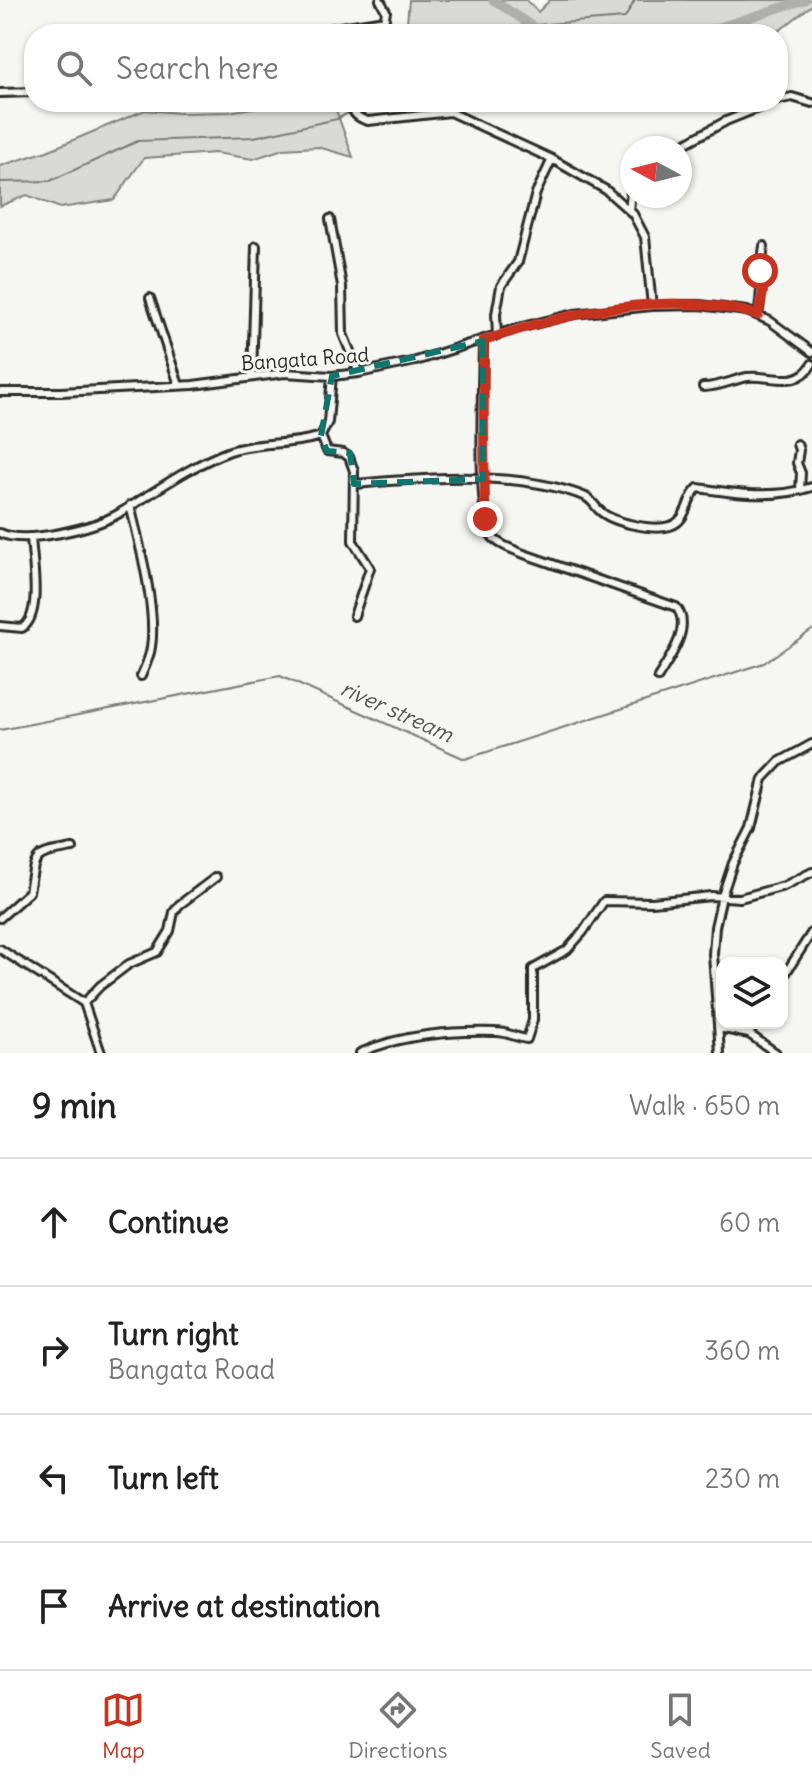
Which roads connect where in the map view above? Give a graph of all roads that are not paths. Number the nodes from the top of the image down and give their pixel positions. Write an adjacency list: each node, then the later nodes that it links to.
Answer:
1 (380, 0): 2 (street)
2 (385, 20): 3 (street); 4 (street)
3 (360, 24)
4 (384, 24)
5 (24, 92): 6 (street)
6 (0, 93)
7 (788, 98): 8 (street)
8 (812, 103)
9 (353, 112): 11 (street)
10 (450, 112): 14 (street)
11 (450, 112)
12 (748, 112): 13 (street)
13 (692, 140)
14 (552, 159): 15 (street); 22 (street)
15 (629, 210): 20 (street)
16 (330, 219): 26 (street)
17 (256, 246): 28 (street)
18 (764, 246): 21 (street)
19 (150, 298): 29 (street)
20 (652, 306): 21 (street, Bangata Road); 22 (street, Bangata Road)
21 (758, 315): 24 (street, Bangata Road)
22 (497, 336): 23 (street, Bangata Road)
23 (483, 341): 26 (street, Bangata Road); 34 (street)
24 (812, 352)
25 (812, 364): 30 (street)
26 (359, 373): 27 (street, Bangata Road)
27 (332, 376): 28 (street, Bangata Road); 32 (street)
28 (252, 377): 29 (street, Bangata Road)
29 (179, 385): 31 (street, Bangata Road)
30 (703, 387)
31 (0, 392)
32 (321, 436): 35 (street); 38 (street)
33 (797, 444): 37 (street)
34 (483, 479): 35 (street); 37 (street); 44 (street)
35 (354, 484): 41 (street)
36 (812, 487): 37 (street)
37 (800, 490)
38 (130, 505): 40 (street); 43 (street)
39 (0, 533): 40 (street)
40 (31, 537): 42 (street)
41 (354, 616)
42 (0, 626)
43 (141, 676)
44 (658, 677)
45 (812, 744): 49 (street)
46 (73, 848): 50 (street)
47 (812, 872): 49 (street)
48 (216, 877): 55 (street)
49 (722, 896): 54 (street); 61 (street)
50 (0, 918)
51 (812, 932): 53 (street)
52 (0, 949): 55 (street)
53 (788, 970)
54 (716, 991)
55 (84, 1003): 60 (street)
56 (719, 1029): 62 (street)
57 (724, 1029): 59 (street)
58 (752, 1029): 59 (street)
59 (749, 1034): 63 (street)
60 (101, 1053)
61 (360, 1053)
62 (720, 1053)
63 (776, 1053)

